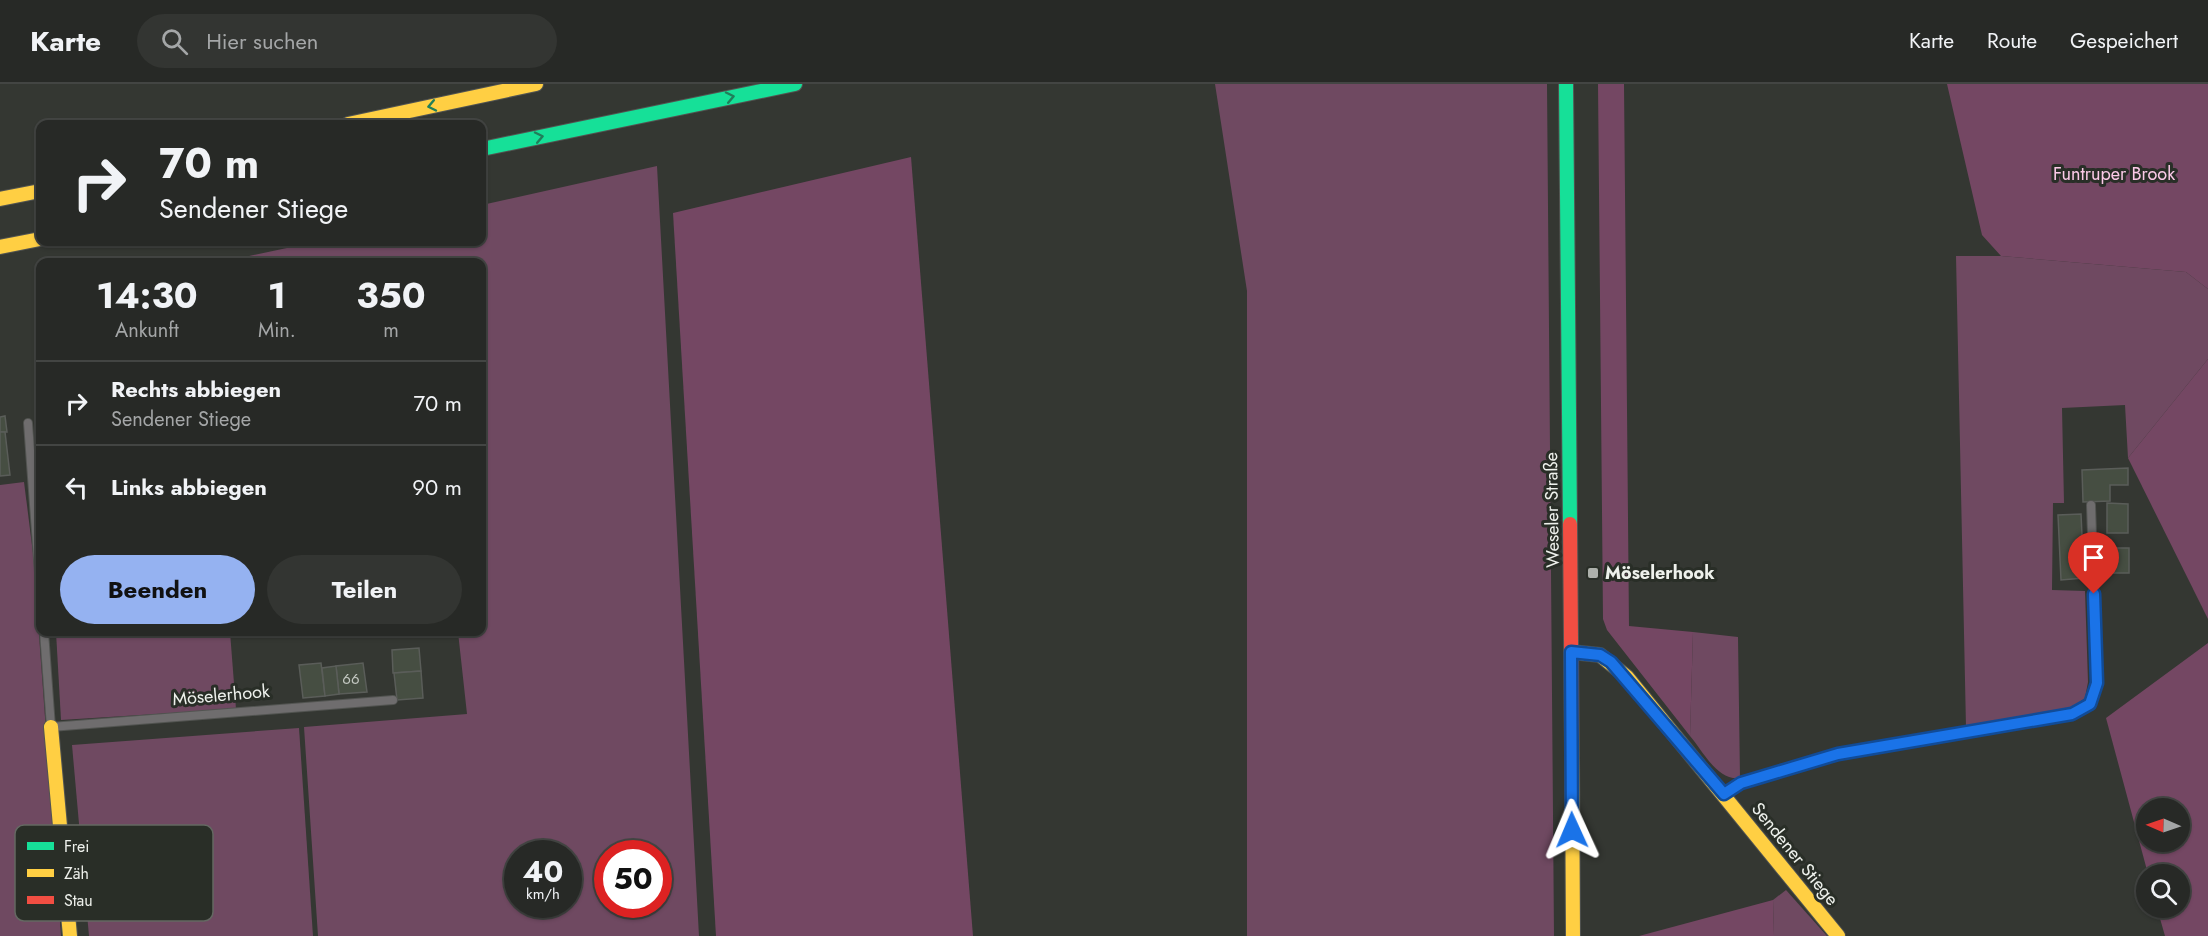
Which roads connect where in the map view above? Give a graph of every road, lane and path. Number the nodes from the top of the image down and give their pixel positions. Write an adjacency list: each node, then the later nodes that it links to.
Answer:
1 (536, 84): 4 (main road, one-way to 4)
2 (795, 84): 5 (main road, one-way to 2)
3 (1566, 84): 14 (main road, Weseler Straße)
4 (367, 120)
5 (486, 147)
6 (36, 192): 7 (main road)
7 (0, 199)
8 (34, 241): 9 (main road)
9 (0, 247)
10 (28, 423): 12 (lane)
11 (2091, 505): 17 (lane)
12 (36, 532)
13 (44, 636): 16 (lane)
14 (1571, 652): 17 (main road, Sendener Stiege); 21 (main road, Weseler Straße)
15 (393, 700): 16 (lane, Möselerhook)
16 (51, 727): 18 (main road)
17 (1724, 794): 22 (main road, Sendener Stiege)
18 (59, 825)
19 (68, 921): 20 (main road)
20 (69, 936)
21 (1573, 936)
22 (1838, 936)

